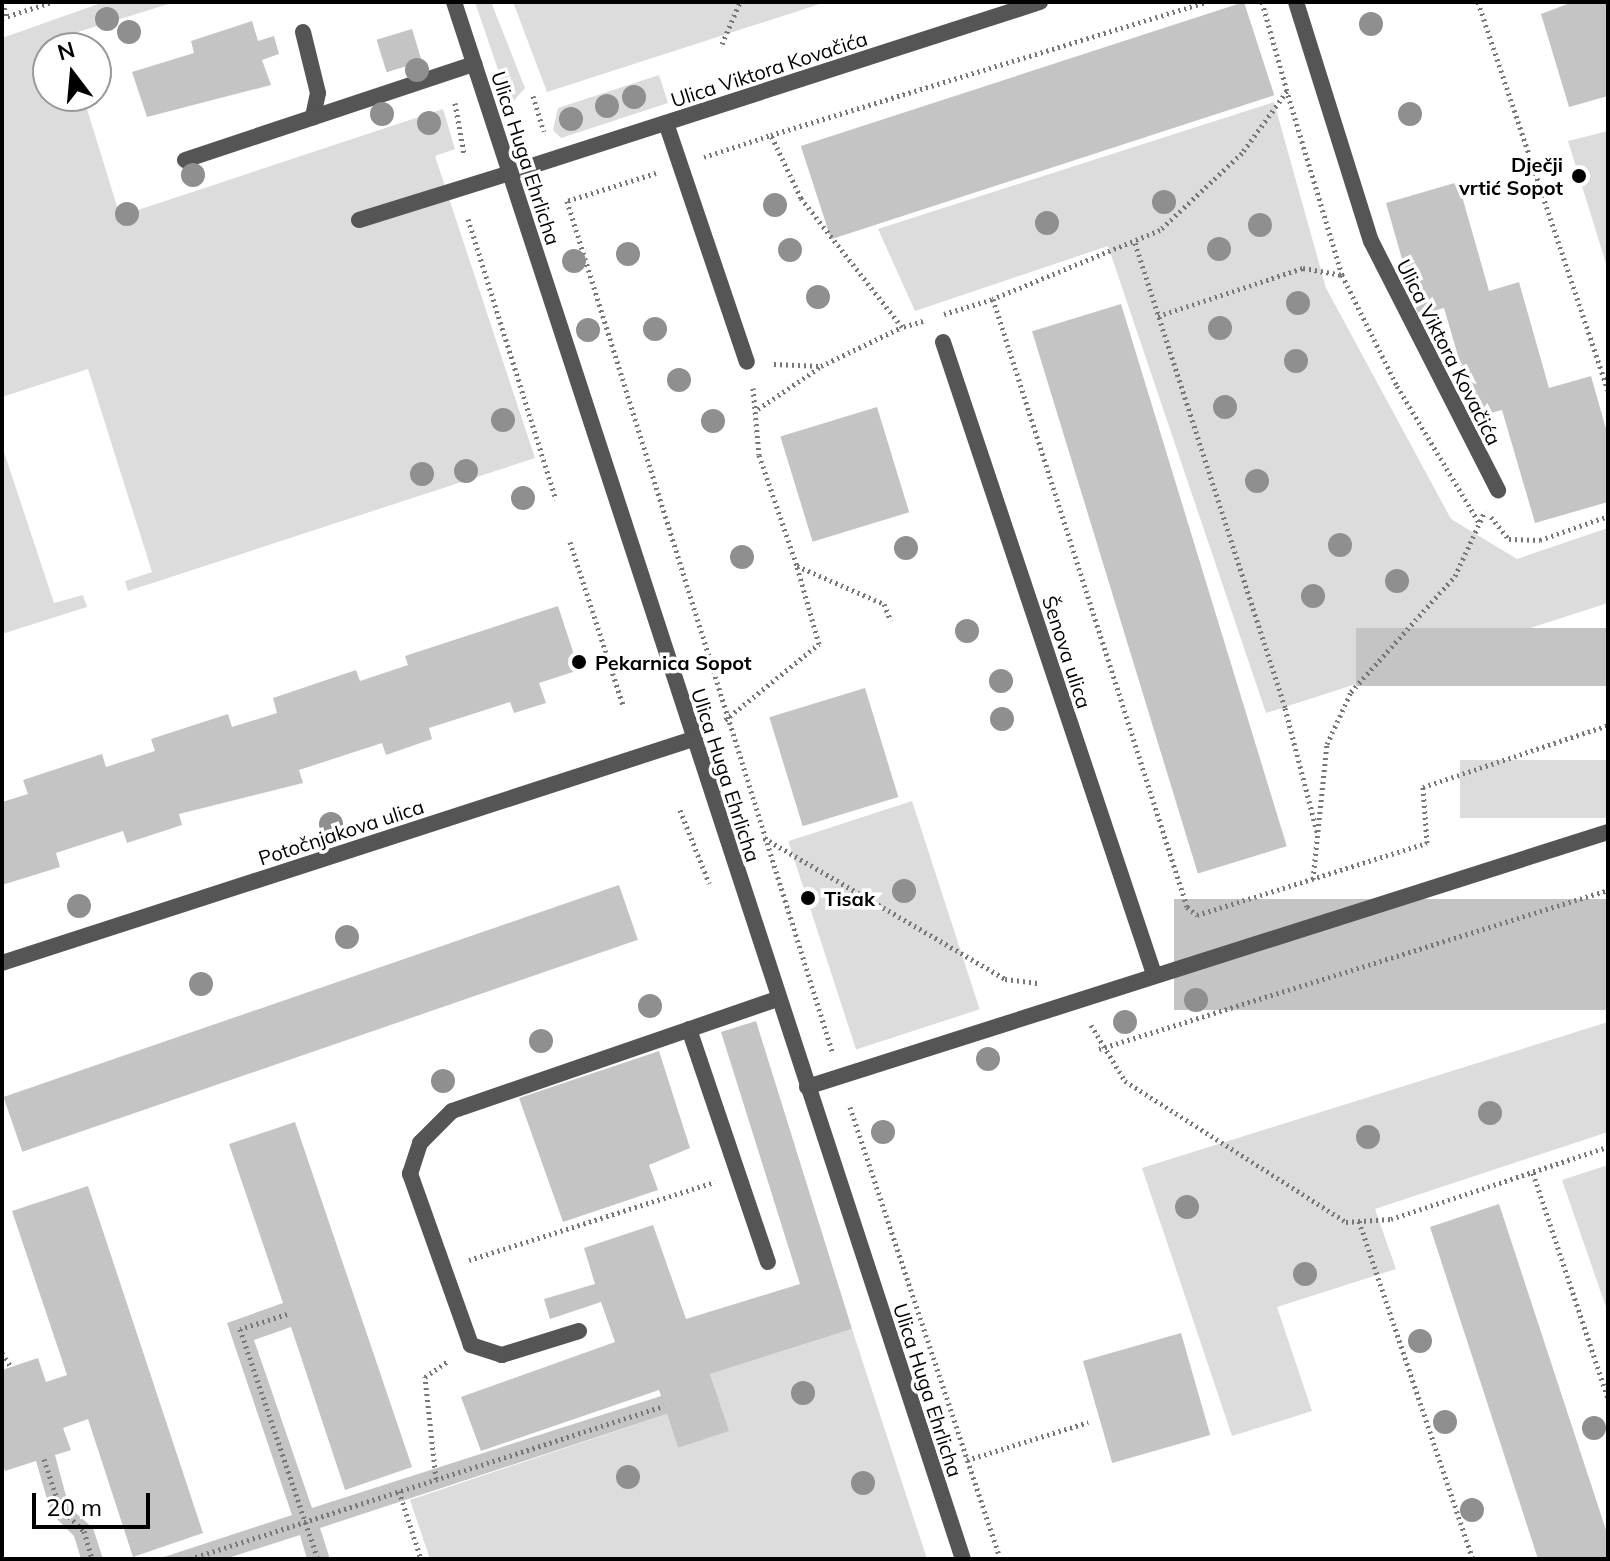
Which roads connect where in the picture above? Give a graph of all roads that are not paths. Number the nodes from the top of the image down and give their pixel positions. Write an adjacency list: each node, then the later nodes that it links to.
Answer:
1 (454, 2): 5 (street, Ulica Huga Ehrlicha)
2 (1040, 2): 7 (street, Ulica Viktora Kovačića)
3 (1296, 2): 13 (street, Ulica Viktora Kovačića)
4 (303, 32): 6 (street)
5 (474, 64): 6 (street); 9 (street, Ulica Huga Ehrlicha)
6 (313, 117): 8 (street)
7 (666, 123): 9 (street, Ulica Viktora Kovačića); 12 (street)
8 (185, 160)
9 (510, 173): 10 (street, Ulica Viktora Kovačića); 14 (street, Ulica Huga Ehrlicha)
10 (359, 220)
11 (943, 342): 17 (street, Šenova ulica)
12 (747, 362)
13 (1498, 490)
14 (693, 739): 16 (street, Potočnjakova ulica); 18 (street, Ulica Huga Ehrlicha)
15 (1608, 832): 17 (street)
16 (2, 963)
17 (1154, 974): 20 (street)
18 (778, 999): 19 (street); 20 (street, Ulica Huga Ehrlicha)
19 (689, 1029): 21 (street); 22 (street)
20 (807, 1087): 23 (street, Ulica Huga Ehrlicha)
21 (768, 1262)
22 (579, 1331)
23 (963, 1559)

